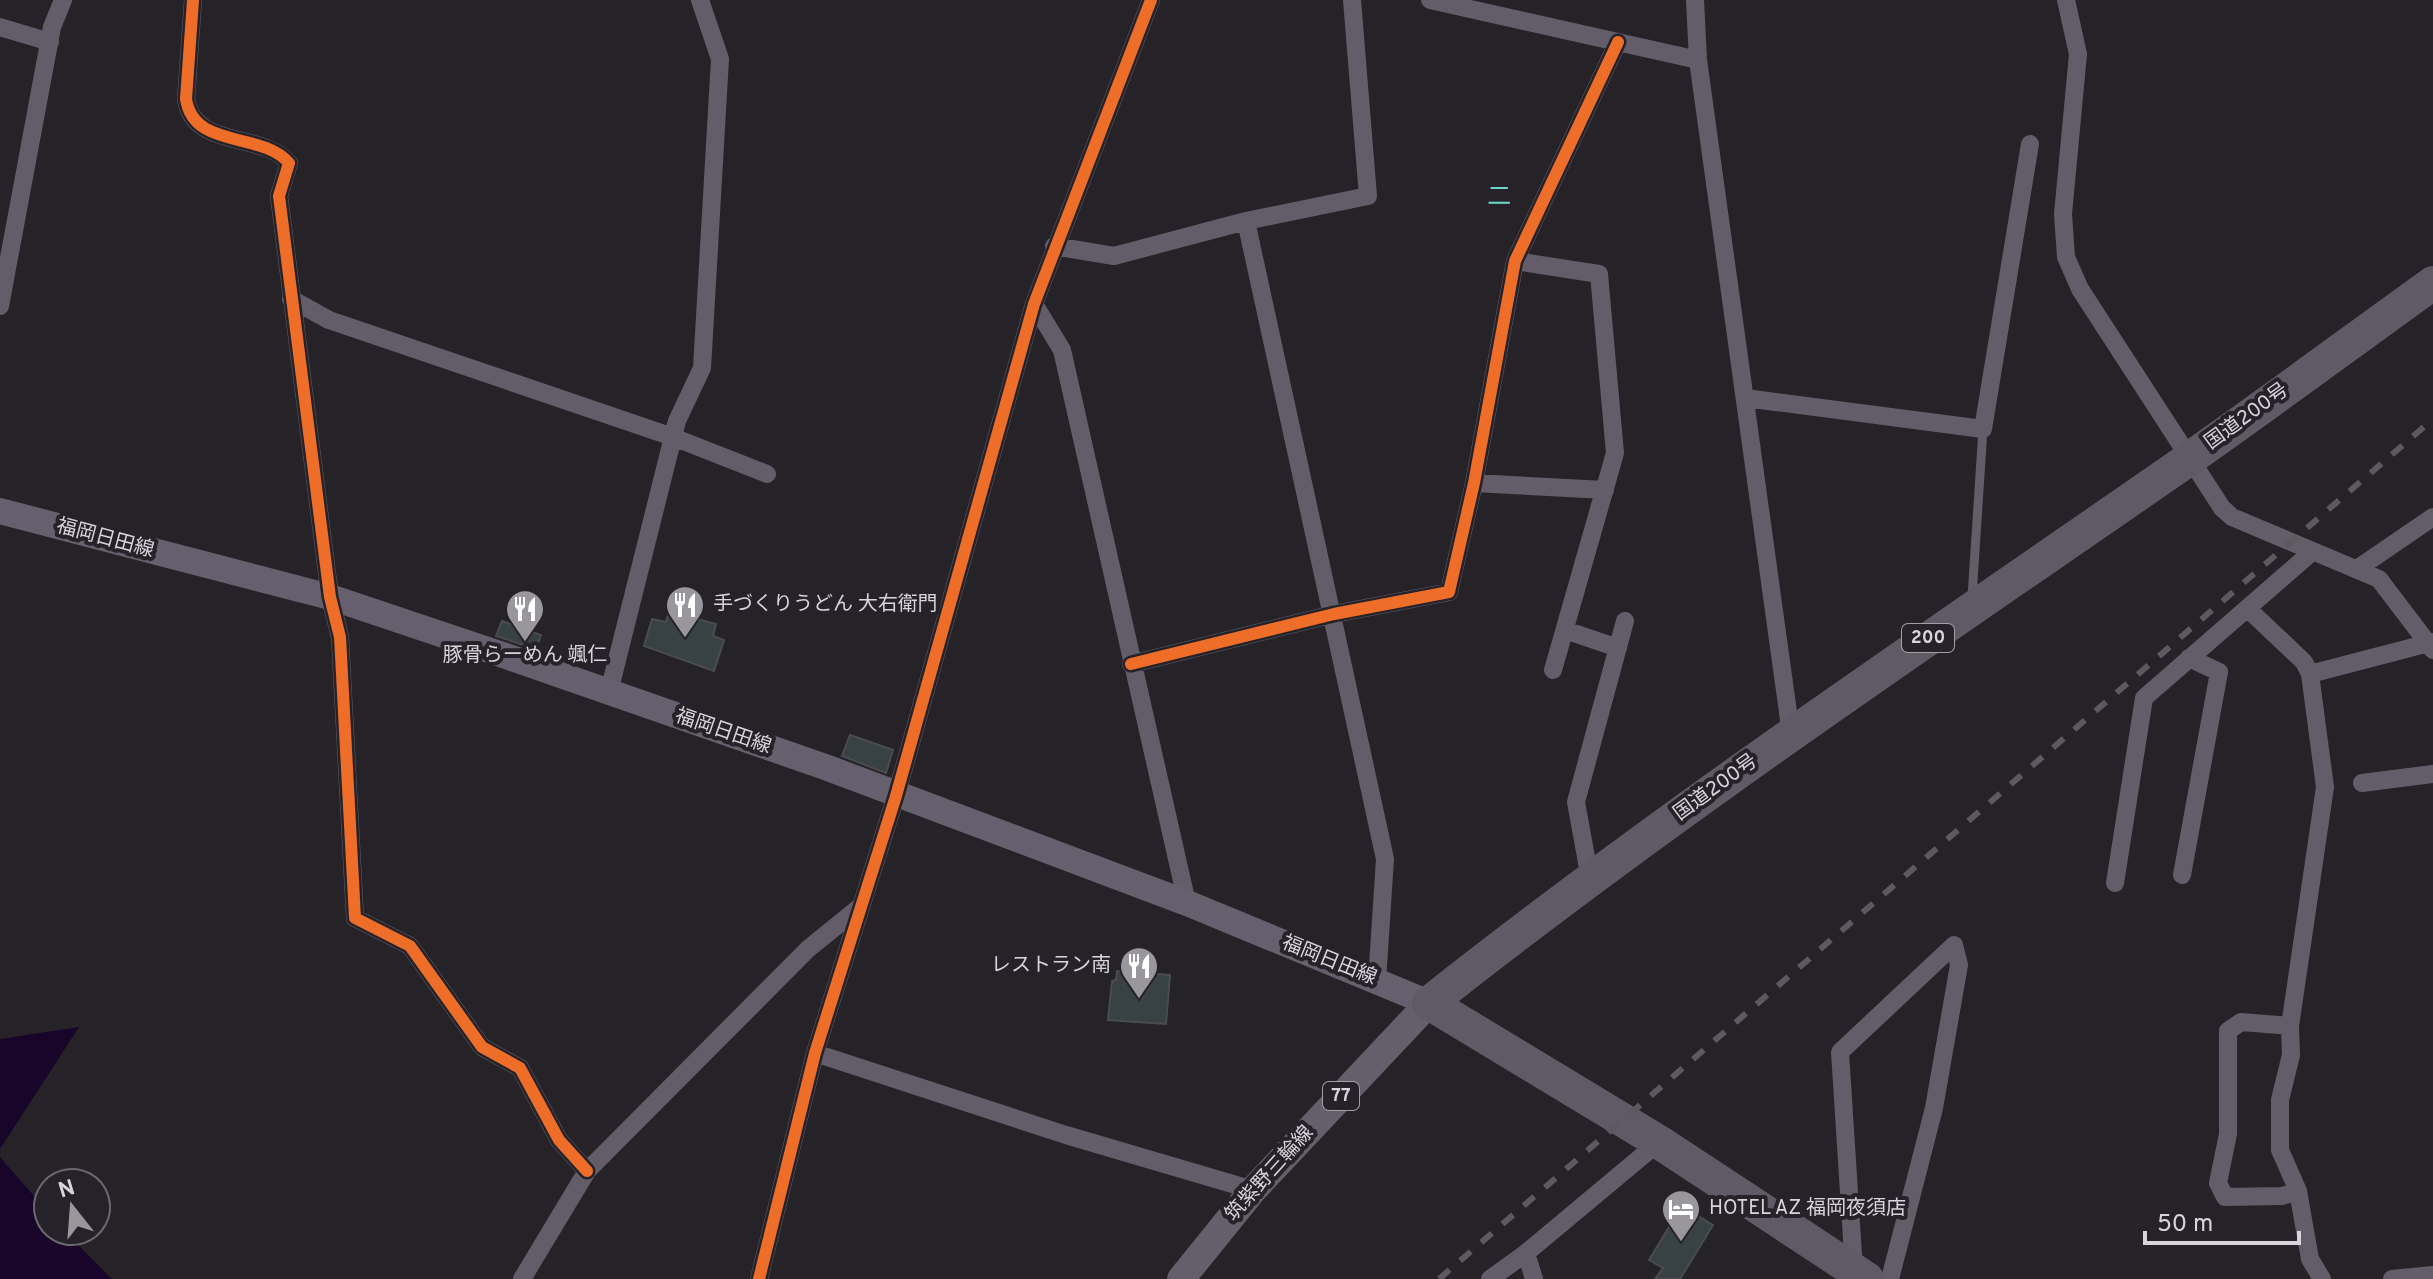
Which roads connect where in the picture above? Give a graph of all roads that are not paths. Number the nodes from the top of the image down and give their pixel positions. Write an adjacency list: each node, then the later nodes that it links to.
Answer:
1 (63, 0): 10 (street)
2 (193, 0): 18 (street)
3 (700, 0): 23 (street)
4 (1151, 0): 15 (street)
5 (1352, 0): 14 (street)
6 (1430, 0): 11 (street)
7 (1695, 0): 12 (street)
8 (2066, 0): 24 (street)
9 (0, 27): 10 (street)
10 (50, 42): 20 (street)
11 (1618, 42): 12 (street); 16 (street)
12 (1698, 60): 21 (street)
13 (2030, 144): 22 (street)
14 (1246, 221): 15 (street); 35 (street)
15 (1054, 246): 19 (street)
16 (1515, 261): 26 (street); 27 (street)
17 (2433, 283): 24 (highway, 国道200号 / 200)
18 (291, 299): 23 (street); 32 (street)
19 (1034, 304): 41 (street); 48 (street)
20 (0, 306)
21 (1745, 398): 22 (street); 45 (street)
22 (1983, 429): 33 (lane)
23 (673, 437): 25 (street); 44 (street)
24 (2188, 459): 30 (street); 33 (highway, 国道200号 / 200)
25 (767, 474)
26 (1474, 483): 27 (street); 35 (street)
27 (1605, 490): 37 (street)
28 (0, 511): 32 (main road, 福岡日田線)
29 (2433, 517): 31 (street)
30 (2313, 551): 31 (street); 34 (street)
31 (2357, 569): 38 (street)
32 (330, 597): 44 (main road, 福岡日田線); 59 (street)
33 (1971, 608): 45 (highway, 国道200号 / 200)
34 (2248, 609): 40 (street); 43 (street)
35 (1334, 614): 41 (street); 54 (street)
36 (1625, 621): 39 (street)
37 (1565, 630): 39 (street); 42 (street)
38 (2432, 645): 43 (street)
39 (1618, 648): 50 (street)
40 (2189, 658): 49 (street); 51 (street)
41 (1131, 664): 52 (street)
42 (1553, 670)
43 (2310, 674): 56 (street)
44 (609, 692): 48 (main road, 福岡日田線)
45 (1791, 734): 50 (highway, 国道200号 / 200)
46 (2433, 774): 47 (street)
47 (2362, 783)
48 (896, 796): 52 (main road, 福岡日田線); 53 (street)
49 (2182, 875)
50 (1590, 879): 55 (highway, 国道200号 / 200)
51 (2115, 883)
52 (1187, 903): 54 (main road, 福岡日田線)
53 (861, 906): 57 (street); 59 (street)
54 (1377, 981): 55 (main road, 福岡日田線)
55 (1429, 1003): 58 (highway); 60 (main road, 筑紫野三輪線 / 77)
56 (2290, 1026): 61 (street); 61 (street)
57 (815, 1053): 60 (street); 66 (street)
58 (1659, 1142): 62 (street); 63 (highway)
59 (587, 1171): 65 (street)
60 (1253, 1190): 67 (main road, 筑紫野三輪線 / 77)
61 (2298, 1191): 71 (street)
62 (1526, 1253): 68 (street); 69 (street)
63 (1860, 1275): 70 (street)
64 (2433, 1275): 72 (street)
65 (522, 1279)
66 (759, 1279)
67 (1181, 1279)
68 (1490, 1279)
69 (1534, 1279)
70 (1890, 1279)
71 (2322, 1279)
72 (2392, 1279)

